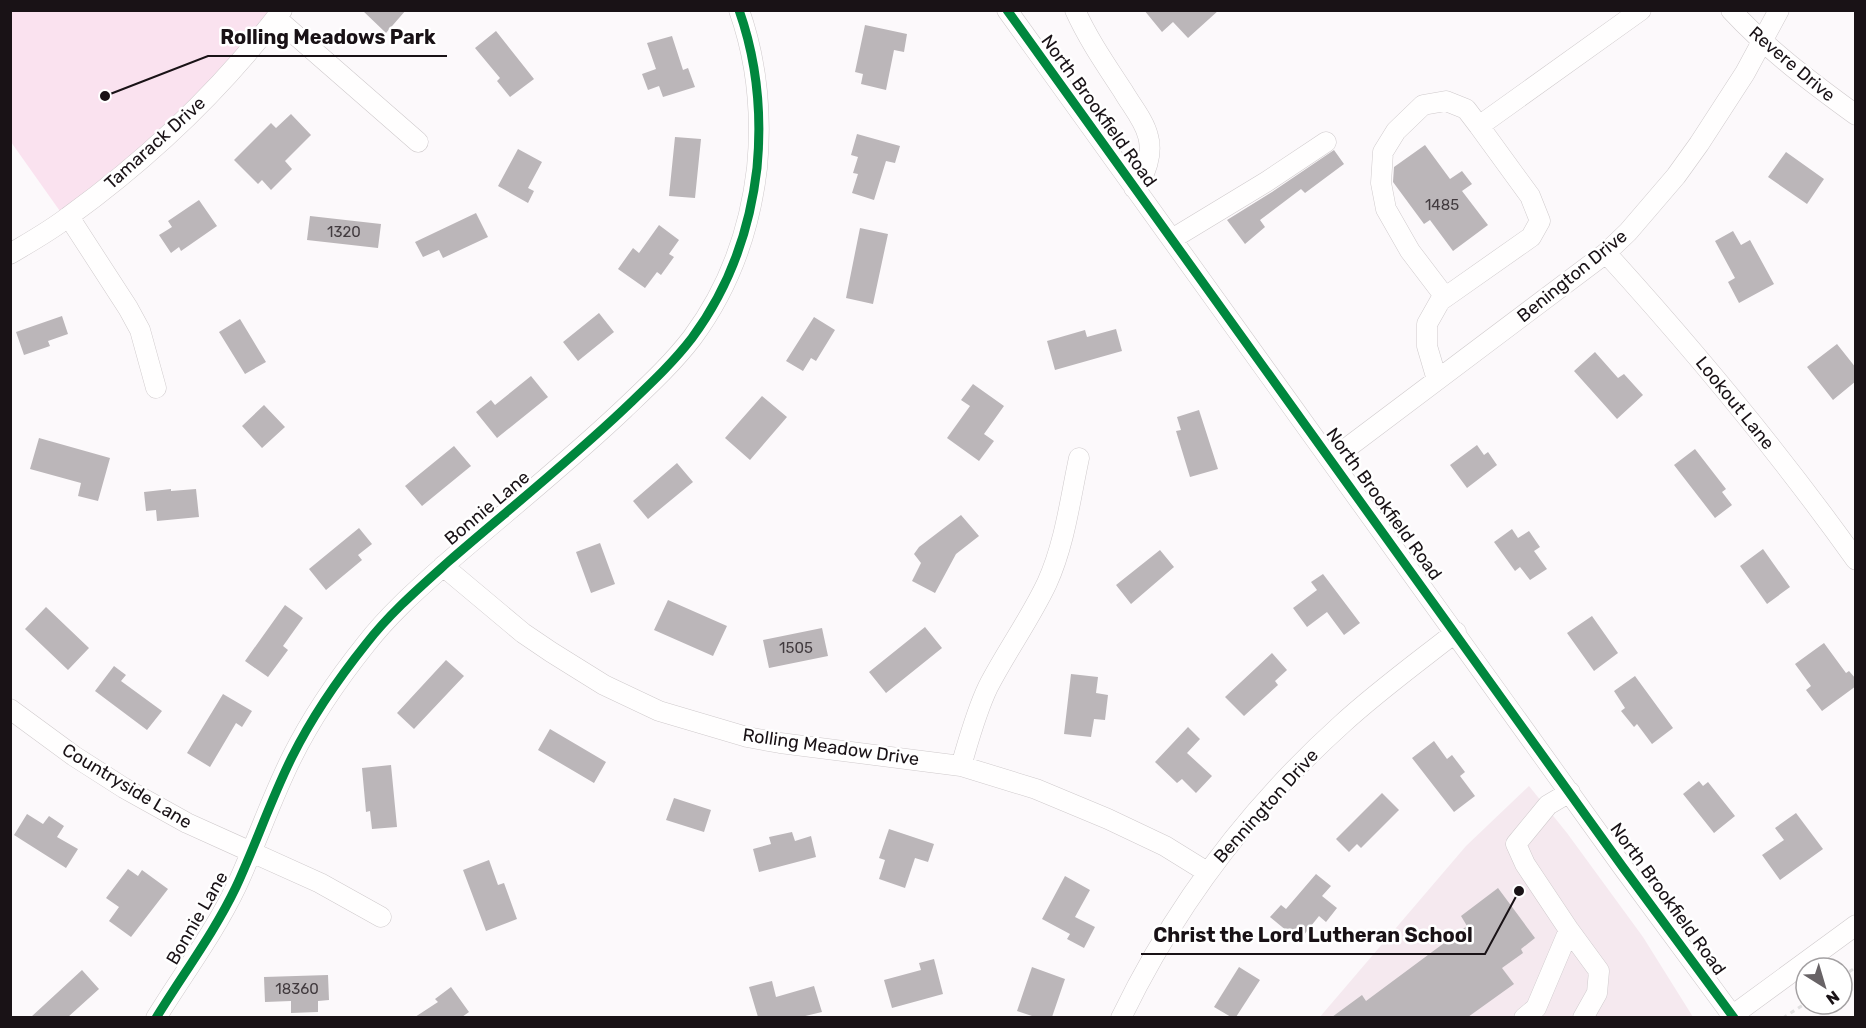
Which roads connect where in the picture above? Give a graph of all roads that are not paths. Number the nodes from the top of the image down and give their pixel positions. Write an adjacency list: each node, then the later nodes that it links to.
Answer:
1 (739, 10): 24 (street, Bonnie Lane)
2 (1007, 10): 13 (street, North Brookfield Road)
3 (1075, 10): 13 (street)
4 (1641, 10): 10 (street)
5 (1731, 10): 8 (street, Revere Drive)
6 (1779, 10): 8 (street, Benington Drive)
7 (279, 14): 11 (street); 14 (street, Tamarack Drive)
8 (1762, 41): 9 (street, Revere Drive); 16 (street, Benington Drive)
9 (1856, 115)
10 (1479, 126): 18 (street); 18 (street)
11 (418, 142)
12 (1326, 142): 15 (street)
13 (1134, 188): 15 (street, North Brookfield Road)
14 (69, 217): 17 (street, Tamarack Drive); 20 (street)
15 (1172, 239): 22 (street, North Brookfield Road)
16 (1606, 253): 19 (street, Benington Drive); 23 (street, Lookout Lane)
17 (10, 254)
18 (1445, 297): 19 (street)
19 (1437, 380): 22 (street, Benington Drive)
20 (156, 388)
21 (1079, 458): 27 (street)
22 (1331, 460): 25 (street, North Brookfield Road)
23 (1856, 560)
24 (443, 566): 27 (street, Rolling Meadow Drive); 29 (street, Bonnie Lane)
25 (1456, 632): 28 (street, North Brookfield Road); 30 (street, Bennington Drive)
26 (10, 709): 29 (street, Countryside Lane)
27 (961, 766): 30 (street, Rolling Meadow Drive)
28 (1570, 792): 33 (street); 38 (street, North Brookfield Road)
29 (251, 852): 31 (street, Countryside Lane); 34 (street, Bonnie Lane)
30 (1207, 872): 35 (street, Bennington Drive)
31 (381, 917)
32 (1856, 925): 38 (street)
33 (1569, 930): 36 (street); 37 (street)
34 (156, 1017)
35 (1121, 1017)
36 (1524, 1017)
37 (1583, 1017)
38 (1732, 1017)

